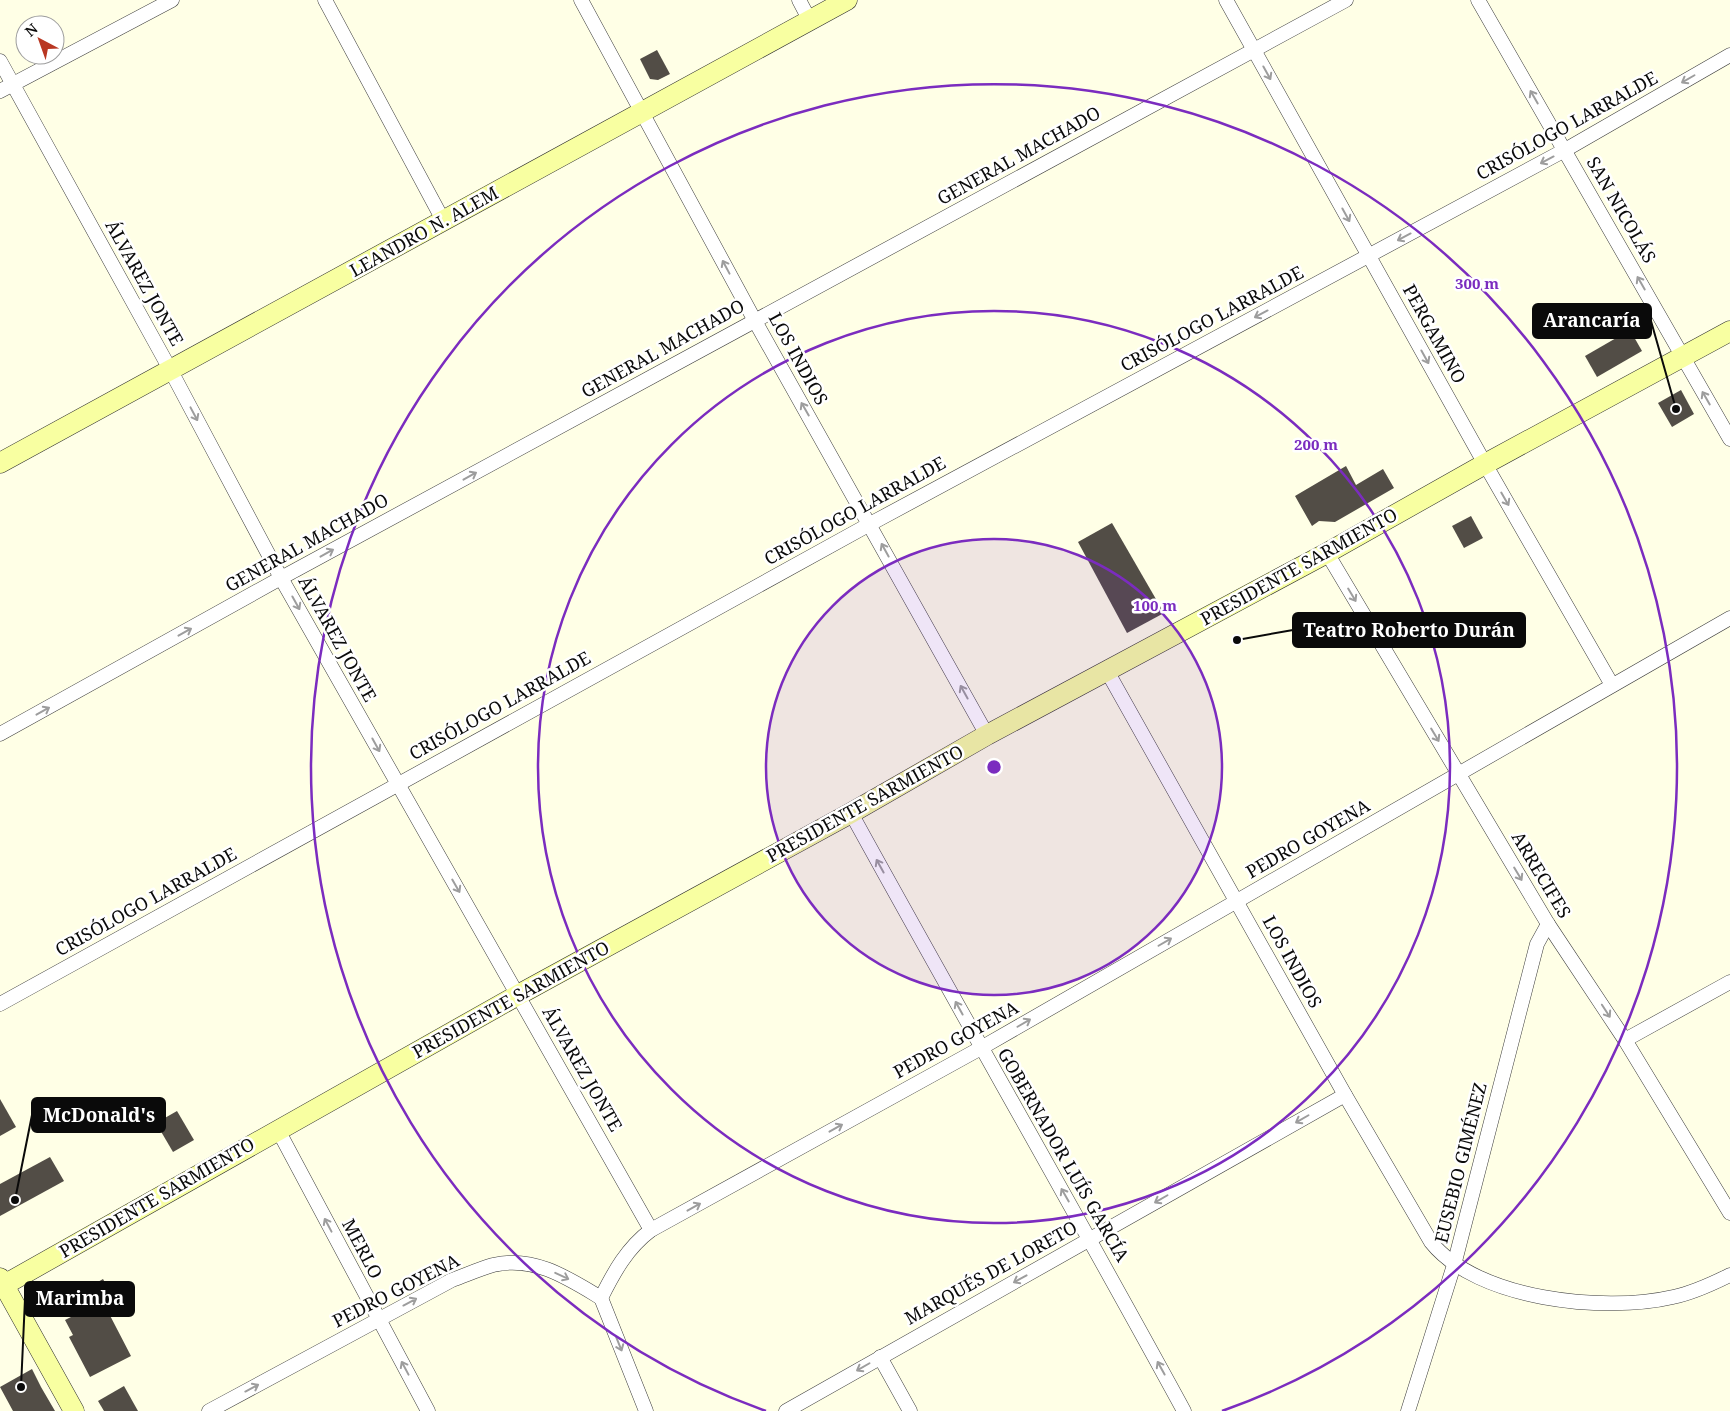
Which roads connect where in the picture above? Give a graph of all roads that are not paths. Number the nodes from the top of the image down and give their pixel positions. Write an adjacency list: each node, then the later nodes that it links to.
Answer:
1 (172, 0): 13 (street)
2 (325, 0): 16 (street)
3 (581, 0): 14 (street, LOS INDIOS)
4 (799, 0): 9 (street)
5 (847, 0): 9 (main road, LEANDRO N. ALEM)
6 (1226, 0): 10 (street, PERGAMINO)
7 (1346, 0): 10 (street, GENERAL MACHADO)
8 (1478, 0): 15 (street, SAN NICOLÁS, one-way to 8)
9 (810, 20): 14 (main road, LEANDRO N. ALEM)
10 (1253, 49): 17 (street, PERGAMINO, one-way to 17); 18 (street, GENERAL MACHADO)
11 (1730, 55): 15 (street, CRISÓLOGO LARRALDE, one-way to 15)
12 (0, 61): 13 (street, ÁLVAREZ JONTE)
13 (6, 87): 21 (street, ÁLVAREZ JONTE)
14 (642, 112): 16 (main road, LEANDRO N. ALEM); 18 (street, LOS INDIOS, one-way to 14)
15 (1565, 150): 17 (street, CRISÓLOGO LARRALDE, one-way to 17); 20 (street, SAN NICOLÁS, one-way to 15)
16 (444, 222): 21 (main road, LEANDRO N. ALEM)
17 (1369, 256): 24 (street, PERGAMINO, one-way to 24); 25 (street, CRISÓLOGO LARRALDE, one-way to 25)
18 (755, 321): 25 (street, LOS INDIOS, one-way to 18); 27 (street, GENERAL MACHADO, one-way to 18)
19 (1730, 331): 20 (main road, PRESIDENTE SARMIENTO)
20 (1682, 356): 22 (street, SAN NICOLÁS, one-way to 20); 24 (main road, PRESIDENTE SARMIENTO)
21 (171, 371): 23 (main road, LEANDRO N. ALEM); 27 (street, ÁLVAREZ JONTE, one-way to 27)
22 (1730, 439)
23 (0, 463)
24 (1485, 464): 26 (main road, PRESIDENTE SARMIENTO); 30 (street, PERGAMINO, one-way to 30)
25 (870, 524): 32 (street, LOS INDIOS, one-way to 25); 34 (street, CRISÓLOGO LARRALDE)
26 (1327, 553): 29 (main road, PRESIDENTE SARMIENTO); 33 (street, ARRECIFES, one-way to 33)
27 (282, 578): 31 (street, GENERAL MACHADO, one-way to 27); 34 (street, ÁLVAREZ JONTE, one-way to 34)
28 (1730, 618): 30 (street, PEDRO GOYENA)
29 (1108, 671): 32 (main road, PRESIDENTE SARMIENTO); 36 (street, LOS INDIOS)
30 (1612, 685): 33 (street, PEDRO GOYENA)
31 (0, 734)
32 (987, 735): 35 (main road, PRESIDENTE SARMIENTO)
33 (1458, 775): 36 (street, PEDRO GOYENA); 37 (street, ARRECIFES, one-way to 37)
34 (398, 784): 39 (street, ÁLVAREZ JONTE, one-way to 39); 40 (street, CRISÓLOGO LARRALDE)
35 (851, 813): 39 (main road, PRESIDENTE SARMIENTO); 42 (street, GOBERNADOR LUÍS GARCÍA, one-way to 35)
36 (1236, 901): 42 (street, PEDRO GOYENA, one-way to 36); 43 (street, LOS INDIOS)
37 (1548, 924): 41 (street, ARRECIFES, one-way to 41); 48 (street, EUSEBIO GIMÉNEZ)
38 (1730, 982): 41 (street)
39 (518, 995): 44 (main road, PRESIDENTE SARMIENTO); 46 (street, ÁLVAREZ JONTE)
40 (0, 1004)
41 (1625, 1040): 45 (street, ARRECIFES)
42 (981, 1048): 46 (street, PEDRO GOYENA, one-way to 42); 47 (street, GOBERNADOR LUÍS GARCÍA, one-way to 42)
43 (1345, 1095): 47 (street, MARQUÉS DE LORETO, one-way to 47); 48 (street, LOS INDIOS)
44 (278, 1130): 50 (main road, PRESIDENTE SARMIENTO); 52 (street, MERLO, one-way to 44)
45 (1730, 1213)
46 (651, 1230): 51 (street, PEDRO GOYENA)
47 (1090, 1239): 53 (street, MARQUÉS DE LORETO, one-way to 53); 60 (street, GOBERNADOR LUÍS GARCÍA, one-way to 47)
48 (1454, 1264): 49 (street, LOS INDIOS); 61 (street, EUSEBIO GIMÉNEZ)
49 (1730, 1275)
50 (1, 1285): 54 (main road)
51 (601, 1298): 52 (street, PEDRO GOYENA, one-way to 51); 57 (street, one-way to 57)
52 (378, 1319): 55 (street, PEDRO GOYENA, one-way to 52); 56 (street, MERLO, one-way to 52)
53 (880, 1357): 58 (street, MARQUÉS DE LORETO, one-way to 58); 59 (street)
54 (74, 1411)
55 (209, 1411)
56 (428, 1411)
57 (646, 1411)
58 (786, 1411)
59 (910, 1411)
60 (1184, 1411)
61 (1408, 1411)

